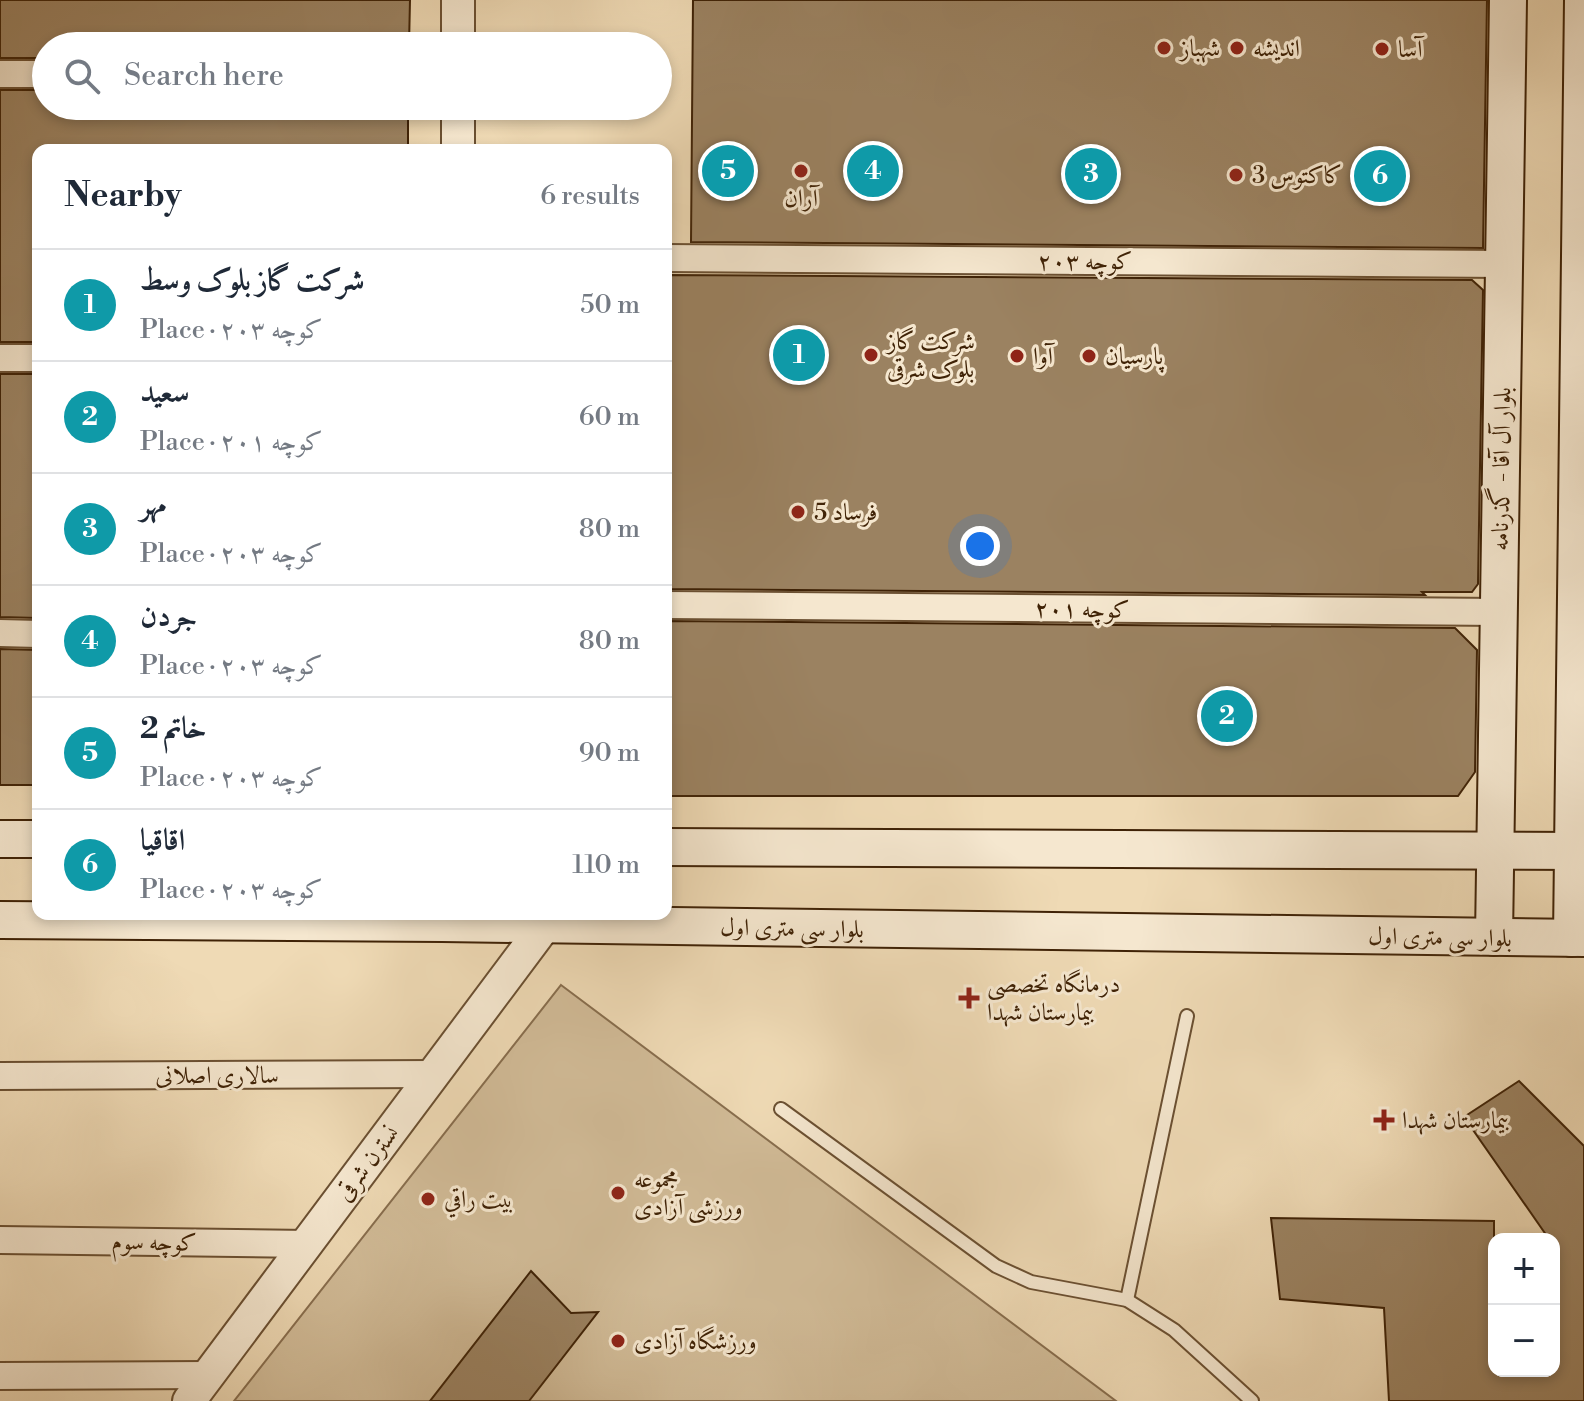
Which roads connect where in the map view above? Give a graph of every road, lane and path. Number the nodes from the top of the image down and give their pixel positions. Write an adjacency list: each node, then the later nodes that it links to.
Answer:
1 (458, 0): 4 (street)
2 (1508, 0): 11 (main road, بلوار آل آقا - گذرنامه)
3 (1583, 0): 7 (main road)
4 (458, 32)
5 (0, 74): 6 (street)
6 (32, 74)
7 (1583, 88): 14 (main road)
8 (458, 120): 9 (street)
9 (458, 144)
10 (672, 258): 11 (street, کوچه ۲۰۳)
11 (1504, 264): 16 (main road, بلوار آل آقا - گذرنامه)
12 (0, 358): 13 (street)
13 (32, 358)
14 (1581, 376): 19 (main road)
15 (672, 605): 16 (street, کوچه ۲۰۱)
16 (1499, 612): 23 (main road, بلوار آل آقا - گذرنامه)
17 (0, 633): 18 (street)
18 (32, 634)
19 (1580, 659): 24 (main road)
20 (0, 839): 21 (main road)
21 (32, 839)
22 (672, 847): 23 (main road)
23 (1495, 850): 24 (main road); 29 (main road, بلوار آل آقا - گذرنامه)
24 (1578, 851): 30 (main road)
25 (0, 920): 26 (main road, بلوار سی متری اول)
26 (32, 920)
27 (544, 920): 32 (street, نسترن شرقی)
28 (598, 920): 29 (main road, بلوار سی متری اول)
29 (1494, 937): 30 (main road, بلوار سی متری اول)
30 (1578, 938)
31 (1187, 1016): 37 (lane)
32 (434, 1074): 33 (street, سالاری اصلانی); 36 (street, نسترن شرقی)
33 (0, 1076)
34 (781, 1109): 37 (lane)
35 (0, 1240): 36 (street, کوچه سوم)
36 (308, 1244): 38 (street, نسترن شرقی)
37 (1127, 1300): 41 (lane)
38 (209, 1375): 39 (street); 40 (street, نسترن شرقی)
39 (0, 1376)
40 (189, 1401)
41 (1252, 1401)

